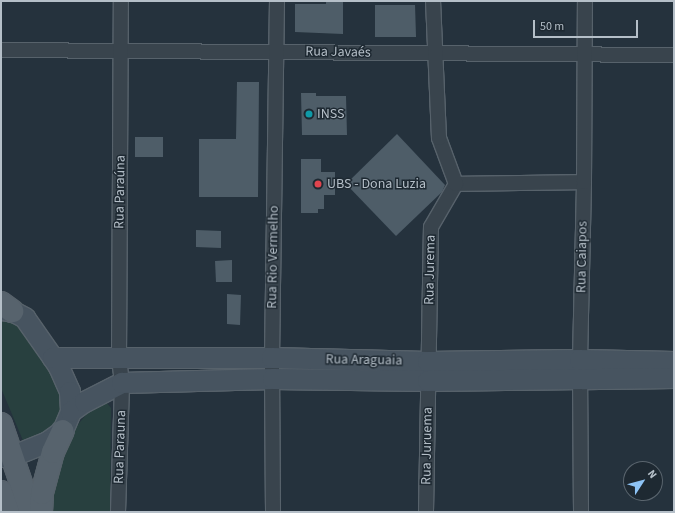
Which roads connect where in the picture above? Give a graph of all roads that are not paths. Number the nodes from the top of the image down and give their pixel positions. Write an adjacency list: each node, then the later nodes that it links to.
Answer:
1 (121, 1): 6 (street, Rua Paraúna)
2 (277, 1): 7 (street, Rua Rio Vermelho)
3 (433, 1): 8 (street)
4 (585, 1): 9 (street, Rua Caiapos)
5 (1, 50): 6 (street, Rua Javaés)
6 (121, 50): 7 (street, Rua Javaés); 15 (street, Rua Paraúna)
7 (277, 51): 8 (street, Rua Javaés); 16 (street, Rua Rio Vermelho)
8 (435, 54): 9 (street, Rua Javaés); 12 (street)
9 (585, 54): 10 (street, Rua Javaés); 11 (street, Rua Caiapos)
10 (674, 55)
11 (584, 182): 12 (street); 17 (street, Rua Caiapos)
12 (456, 184): 19 (street, Rua Jurema)
13 (5, 308): 14 (main road)
14 (53, 358): 15 (main road, Rua Araguaia); 24 (main road)
15 (119, 358): 16 (main road, Rua Araguaia); 23 (street, Rua Paraúna)
16 (272, 358): 19 (main road, Rua Araguaia); 21 (street, Rua Rio Vermelho)
17 (580, 360): 18 (main road, Rua Araguaia); 19 (main road, Rua Araguaia); 22 (street, Rua Caiapos)
18 (674, 362)
19 (428, 371): 21 (main road, Rua Araguaia); 22 (main road, Rua Araguaia); 34 (street, Rua Juruema)
20 (674, 378): 22 (main road, Rua Araguaia)
21 (273, 379): 23 (main road, Rua Araguaia); 33 (street, Rua Rio Vermelho)
22 (580, 380): 35 (street, Rua Caiapos)
23 (122, 383): 24 (main road, Rua Araguaia); 32 (street, Rua Parauna)
24 (67, 422): 26 (main road, Rua Araguaia); 31 (main road)
25 (1, 424): 26 (main road)
26 (7, 456): 30 (main road)
27 (1, 492): 29 (main road)
28 (1, 501): 29 (main road)
29 (8, 512)
30 (31, 512)
31 (40, 512)
32 (118, 512)
33 (273, 512)
34 (426, 512)
35 (581, 512)

